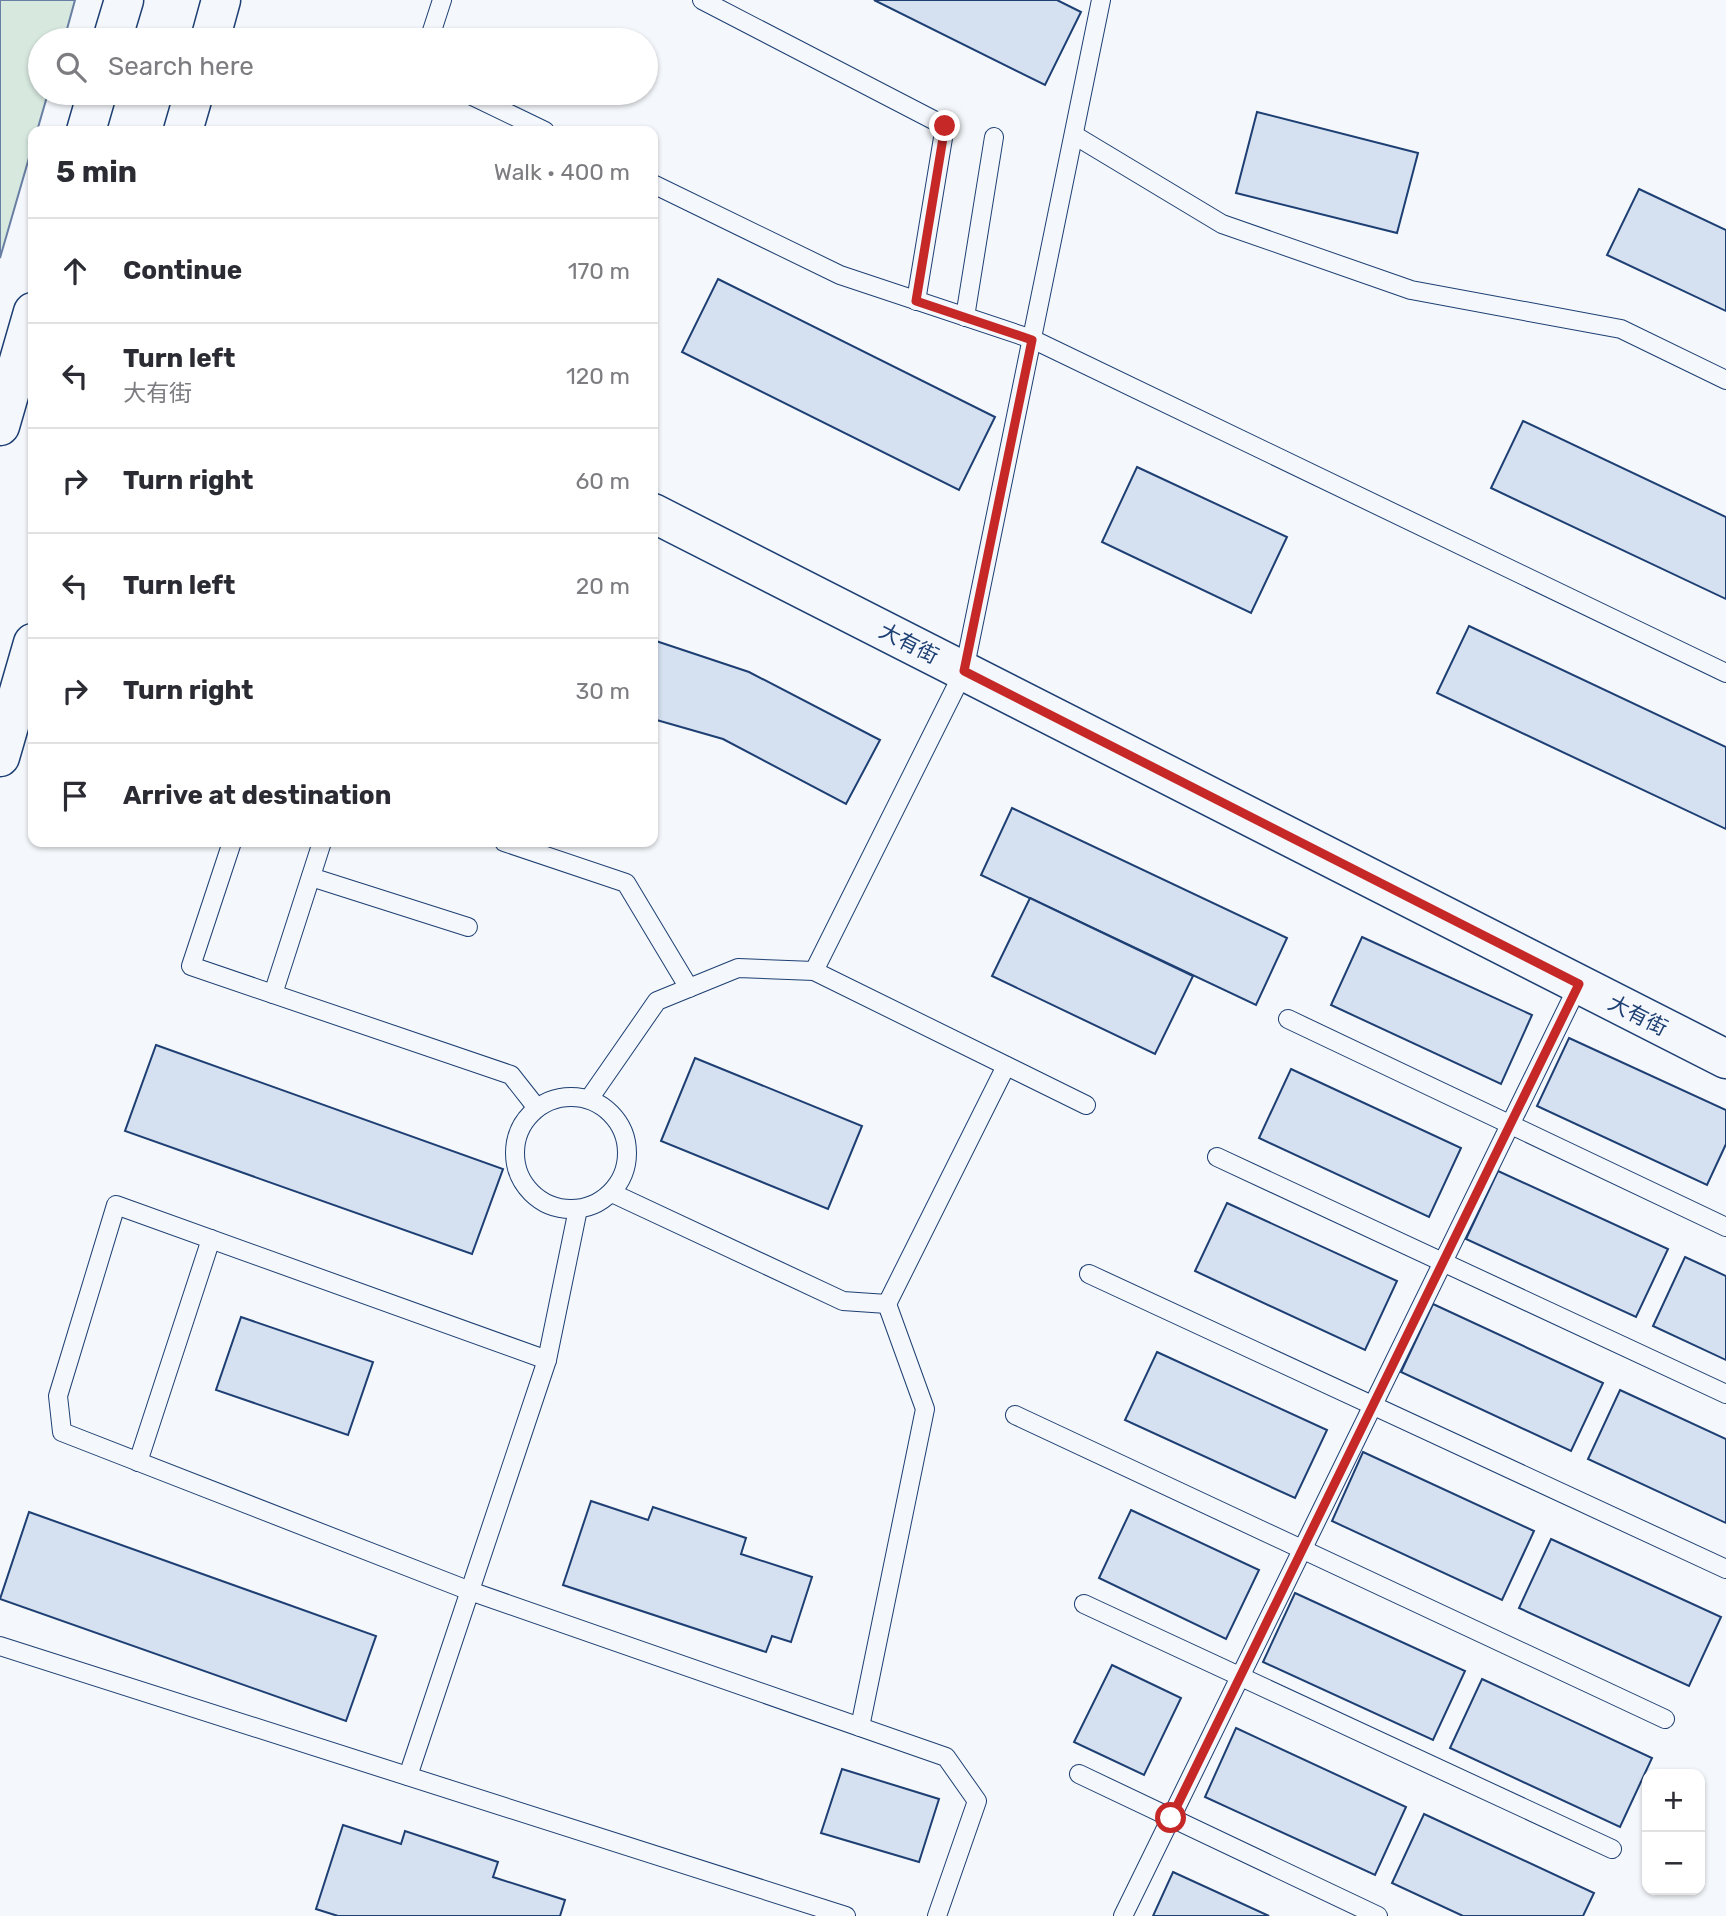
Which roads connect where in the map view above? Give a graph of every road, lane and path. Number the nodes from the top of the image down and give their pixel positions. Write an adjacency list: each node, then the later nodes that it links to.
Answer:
1 (124, 0): 6 (street)
2 (221, 0): 7 (street)
3 (442, 0): 8 (lane)
4 (702, 0): 18 (lane)
5 (1101, 0): 15 (lane)
6 (116, 28)
7 (213, 28)
8 (433, 28)
9 (94, 105): 12 (street)
10 (191, 105): 13 (street)
11 (491, 105): 14 (lane)
12 (87, 126)
13 (184, 126)
14 (535, 126)
15 (1074, 135): 21 (lane); 22 (lane)
16 (994, 137): 19 (lane)
17 (658, 186): 18 (lane)
18 (916, 301): 19 (lane)
19 (965, 317): 21 (lane)
20 (28, 329): 23 (street)
21 (1032, 340): 26 (lane); 27 (lane)
22 (1726, 380)
23 (0, 426)
24 (658, 516): 26 (street, 大有街)
25 (28, 660): 28 (street)
26 (964, 671): 34 (lane); 35 (street, 大有街)
27 (1726, 673)
28 (0, 757)
29 (230, 847): 37 (lane)
30 (320, 847): 32 (lane)
31 (519, 847): 36 (lane)
32 (311, 877): 33 (lane); 37 (lane)
33 (468, 927)
34 (814, 971): 36 (lane); 40 (lane)
35 (1579, 984): 39 (street, 大有街); 44 (lane)
36 (689, 988): 41 (lane)
37 (273, 994): 43 (lane)
38 (1288, 1019): 44 (lane)
39 (1726, 1059)
40 (1006, 1066): 42 (lane); 52 (lane)
41 (589, 1099): 43 (lane); 46 (lane)
42 (1086, 1105)
43 (537, 1108): 47 (lane)
44 (1511, 1125): 48 (lane); 50 (lane)
45 (1217, 1157): 50 (lane)
46 (612, 1193): 47 (lane); 52 (lane)
47 (578, 1209): 53 (lane)
48 (1726, 1227)
49 (211, 1239): 53 (lane); 57 (lane); 57 (lane)
50 (1443, 1262): 54 (lane); 55 (lane)
51 (1089, 1274): 55 (lane)
52 (887, 1304): 65 (lane)
53 (547, 1360): 60 (lane)
54 (1726, 1395)
55 (1373, 1406): 58 (lane); 59 (lane)
56 (1015, 1415): 58 (lane)
57 (138, 1462): 60 (lane)
58 (1303, 1549): 63 (lane); 64 (lane)
59 (1726, 1569)
60 (470, 1591): 65 (lane); 67 (lane)
61 (1084, 1604): 63 (lane)
62 (0, 1646): 67 (lane)
63 (1240, 1677): 68 (lane); 69 (lane)
64 (1665, 1719)
65 (860, 1727): 71 (lane)
66 (1079, 1774): 68 (lane)
67 (408, 1776): 70 (lane)
68 (1171, 1818): 72 (lane); 73 (lane)
69 (1612, 1849)
70 (846, 1916)
71 (937, 1916)
72 (1123, 1916)
73 (1378, 1916)

